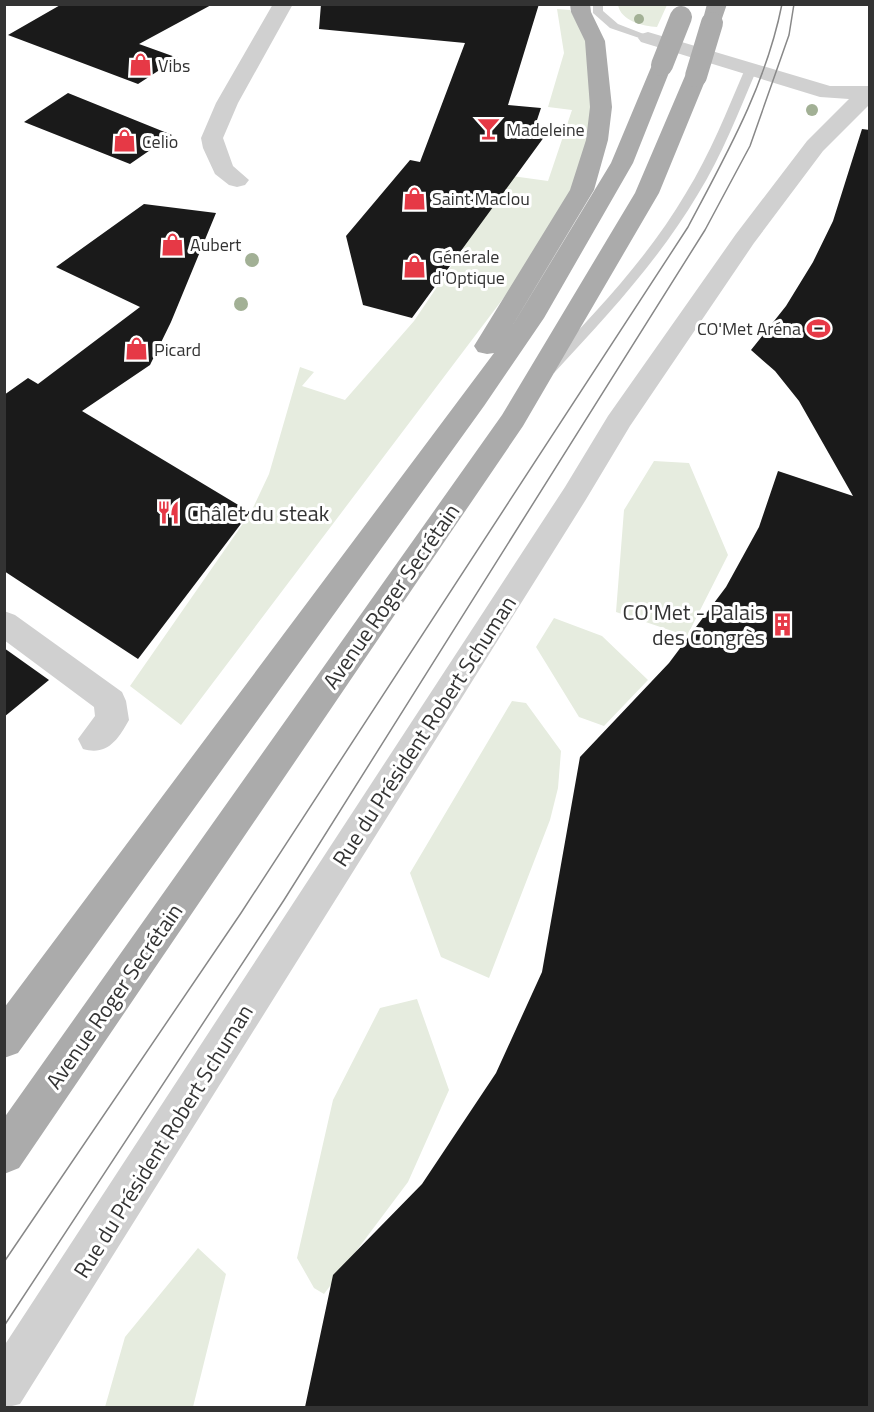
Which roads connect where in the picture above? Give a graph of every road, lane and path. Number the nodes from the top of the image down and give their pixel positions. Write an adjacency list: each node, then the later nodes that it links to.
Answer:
1 (283, 4): 9 (street)
2 (580, 4): 12 (main road)
3 (598, 4): 6 (lane)
4 (682, 11): 12 (main road, bridge)
5 (714, 14): 10 (main road, Avenue Roger Secrétain, bridge)
6 (648, 39): 7 (street)
7 (751, 69): 8 (street); 10 (lane)
8 (866, 87): 16 (street, Rue du Président Robert Schuman)
9 (237, 180)
10 (530, 392): 15 (main road, Avenue Roger Secrétain)
11 (4, 623): 13 (street)
12 (225, 737): 14 (main road)
13 (94, 739)
14 (4, 1040)
15 (4, 1154)
16 (4, 1388)

